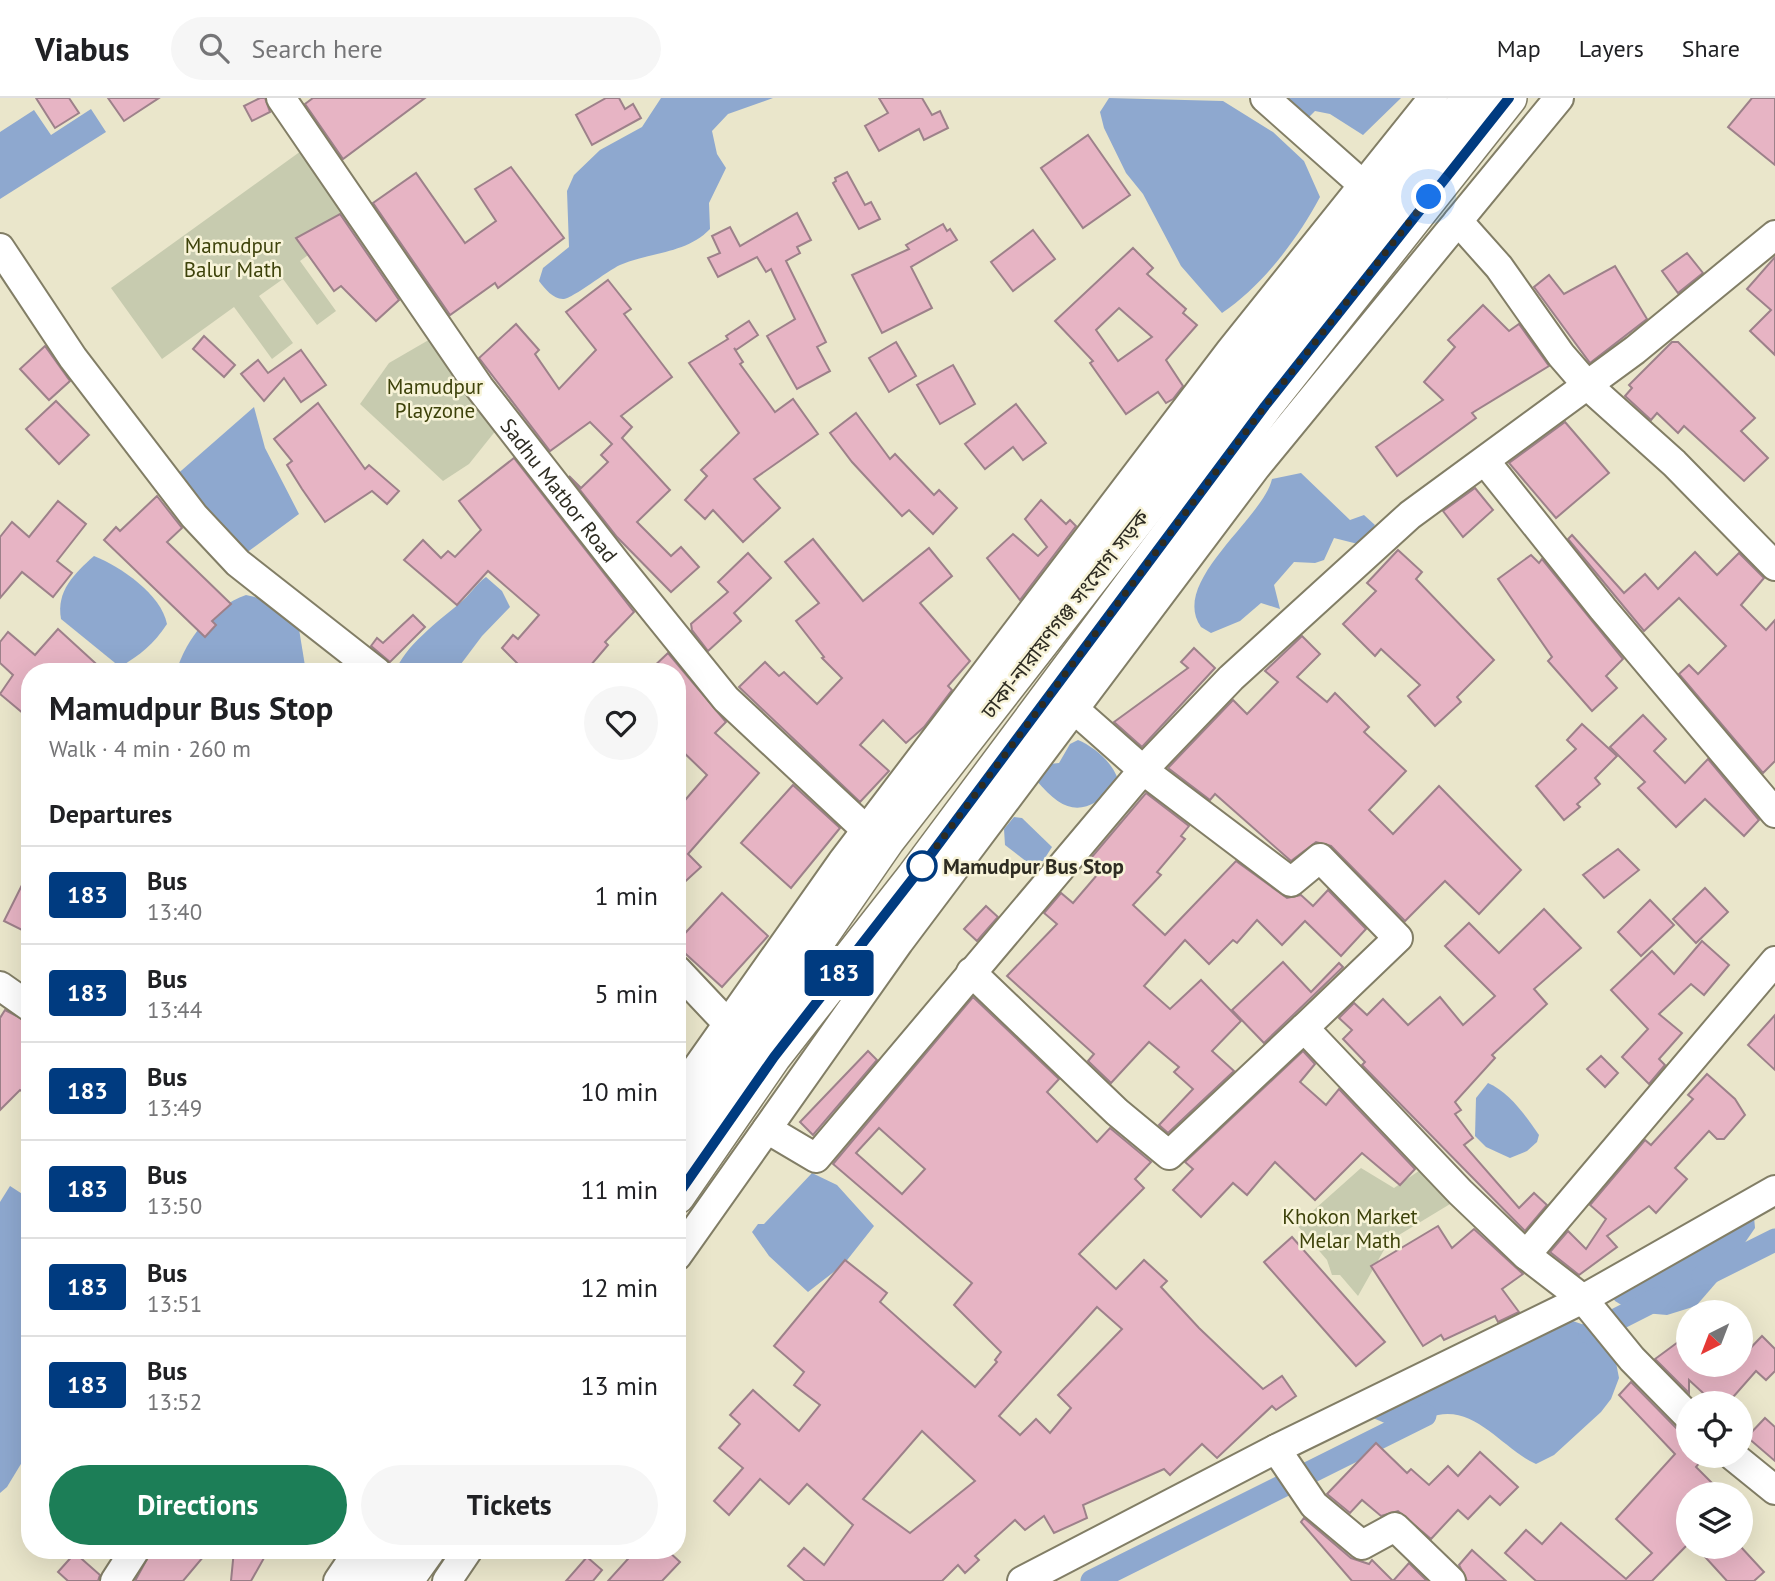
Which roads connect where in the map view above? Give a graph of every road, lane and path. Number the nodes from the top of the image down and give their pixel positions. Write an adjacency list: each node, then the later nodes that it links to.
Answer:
1 (1265, 98): 7 (street)
2 (1433, 98): 7 (street)
3 (1470, 98): 19 (main road, ঢাকা-নারায়ণগঞ্জ সংযোগ সড়ক)
4 (1509, 98): 18 (main road, ঢাকা-নারায়ণগঞ্জ সংযোগ সড়ক)
5 (1559, 98): 8 (street)
6 (292, 102): 19 (street, Sadhu Matbor Road)
7 (1363, 185): 19 (street)
8 (1458, 221): 11 (street); 15 (street)
9 (1775, 235): 11 (street)
10 (0, 248): 14 (street)
11 (1587, 385): 12 (street); 13 (street)
12 (1485, 461): 16 (street); 17 (street)
13 (1775, 566)
14 (366, 663)
15 (1074, 709): 16 (street); 18 (street)
16 (1143, 770): 21 (street); 26 (street)
17 (1775, 813)
18 (962, 835): 29 (street); 30 (main road, ঢাকা-নারায়ণগঞ্জ সংযোগ সড়ক)
19 (874, 838): 25 (street); 28 (main road, ঢাকা-নারায়ণগঞ্জ সংযোগ সড়ক)
20 (1775, 961): 33 (street)
21 (971, 972): 26 (street); 29 (street)
22 (686, 980): 25 (street)
23 (0, 986): 24 (street)
24 (21, 1001)
25 (728, 1024): 27 (street)
26 (1304, 1028): 33 (street)
27 (686, 1083)
28 (686, 1129)
29 (767, 1129): 32 (street)
30 (686, 1183)
31 (1775, 1190): 34 (street)
32 (686, 1243)
33 (1526, 1255): 34 (street)
34 (1583, 1299): 35 (street); 36 (street)
35 (1676, 1404)
36 (1276, 1450): 49 (street); 50 (street)
37 (1748, 1468): 38 (street)
38 (1775, 1490)
39 (129, 1559): 44 (street)
40 (353, 1559): 45 (street)
41 (385, 1559): 46 (main road)
42 (421, 1559): 47 (main road)
43 (462, 1559): 48 (street)
44 (115, 1581)
45 (338, 1581)
46 (369, 1581)
47 (405, 1581)
48 (447, 1581)
49 (1022, 1581)
50 (1451, 1581)

